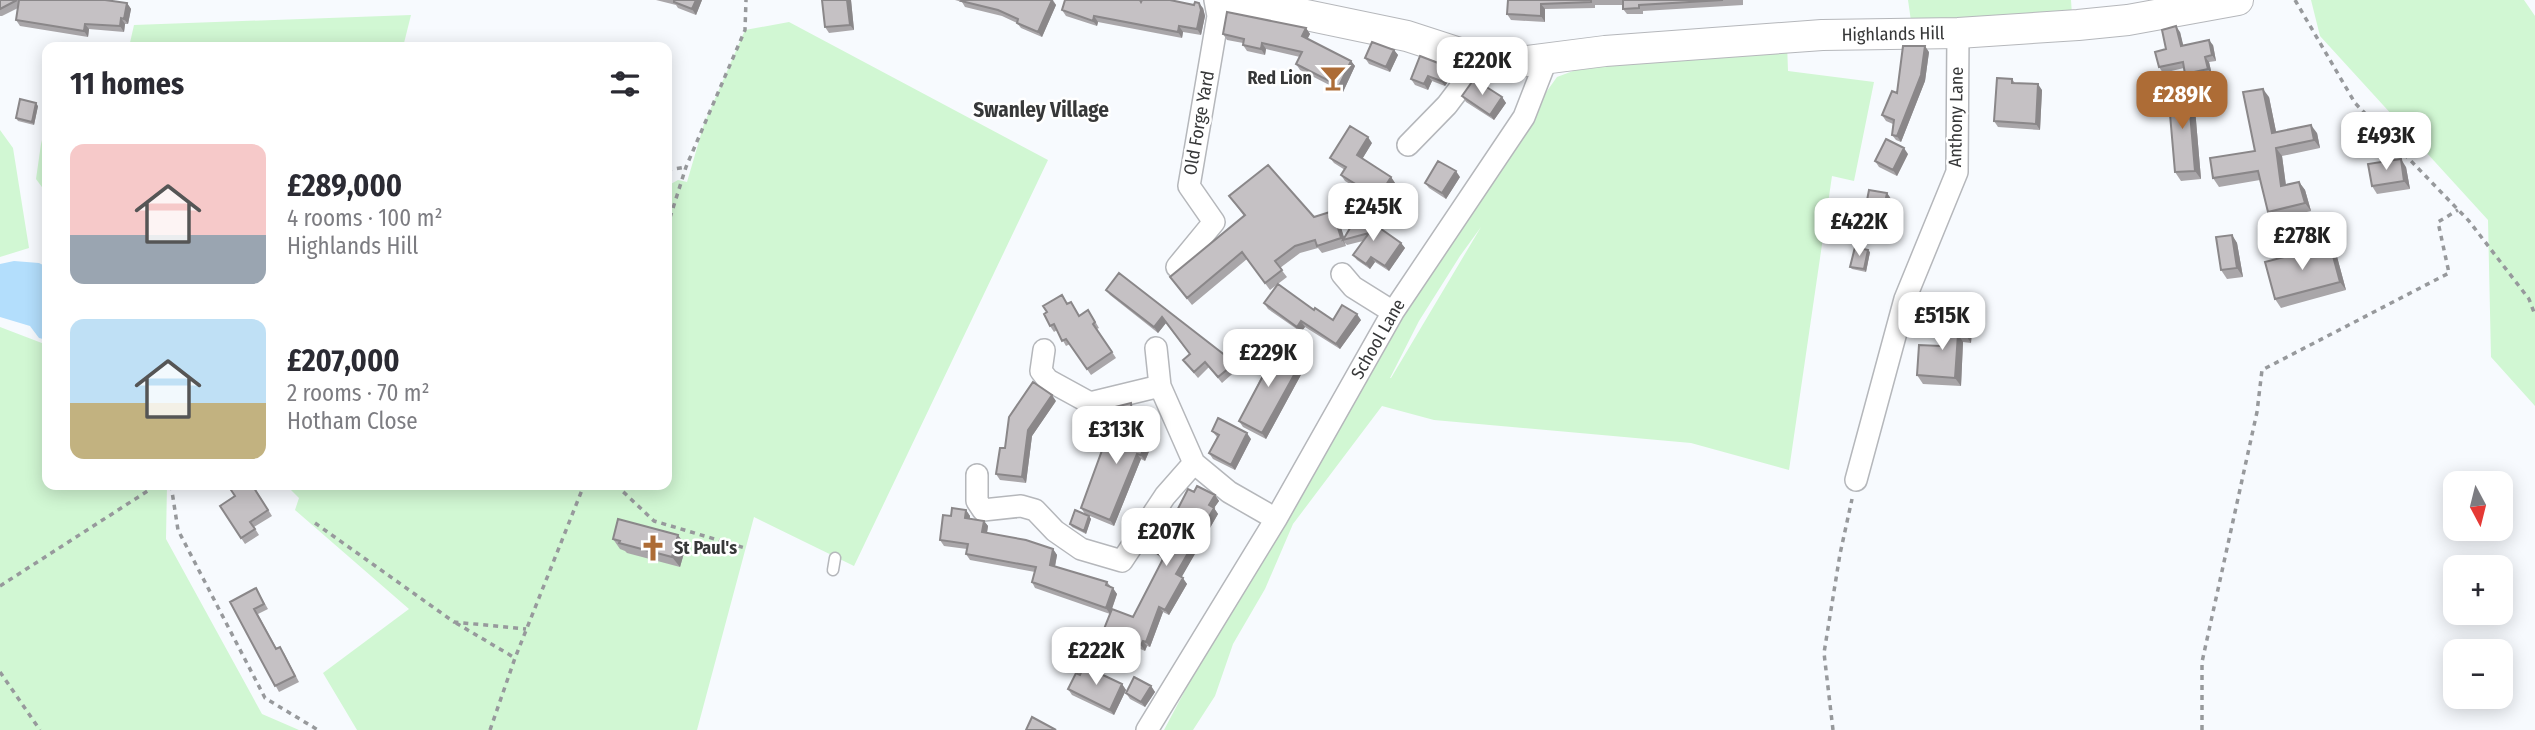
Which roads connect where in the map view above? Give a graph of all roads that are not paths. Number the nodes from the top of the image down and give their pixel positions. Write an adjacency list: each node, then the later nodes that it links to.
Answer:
1 (1215, 0): 8 (street, Old Forge Yard)
2 (1234, 0): 6 (street, Highlands Hill)
3 (2238, 0): 4 (street, Highlands Hill)
4 (1958, 33): 5 (street, Highlands Hill); 16 (street, Anthony Lane)
5 (1547, 58): 6 (street, Highlands Hill); 10 (street, School Lane)
6 (1481, 60): 7 (street)
7 (1408, 145)
8 (1177, 267)
9 (1342, 274): 10 (street)
10 (1393, 312): 17 (street, School Lane)
11 (1156, 348): 13 (street)
12 (1044, 350): 13 (street)
13 (1160, 386): 14 (street)
14 (1194, 463): 15 (street); 17 (street)
15 (977, 475)
16 (1856, 480)
17 (1276, 519): 18 (street, School Lane)
18 (1147, 730)

